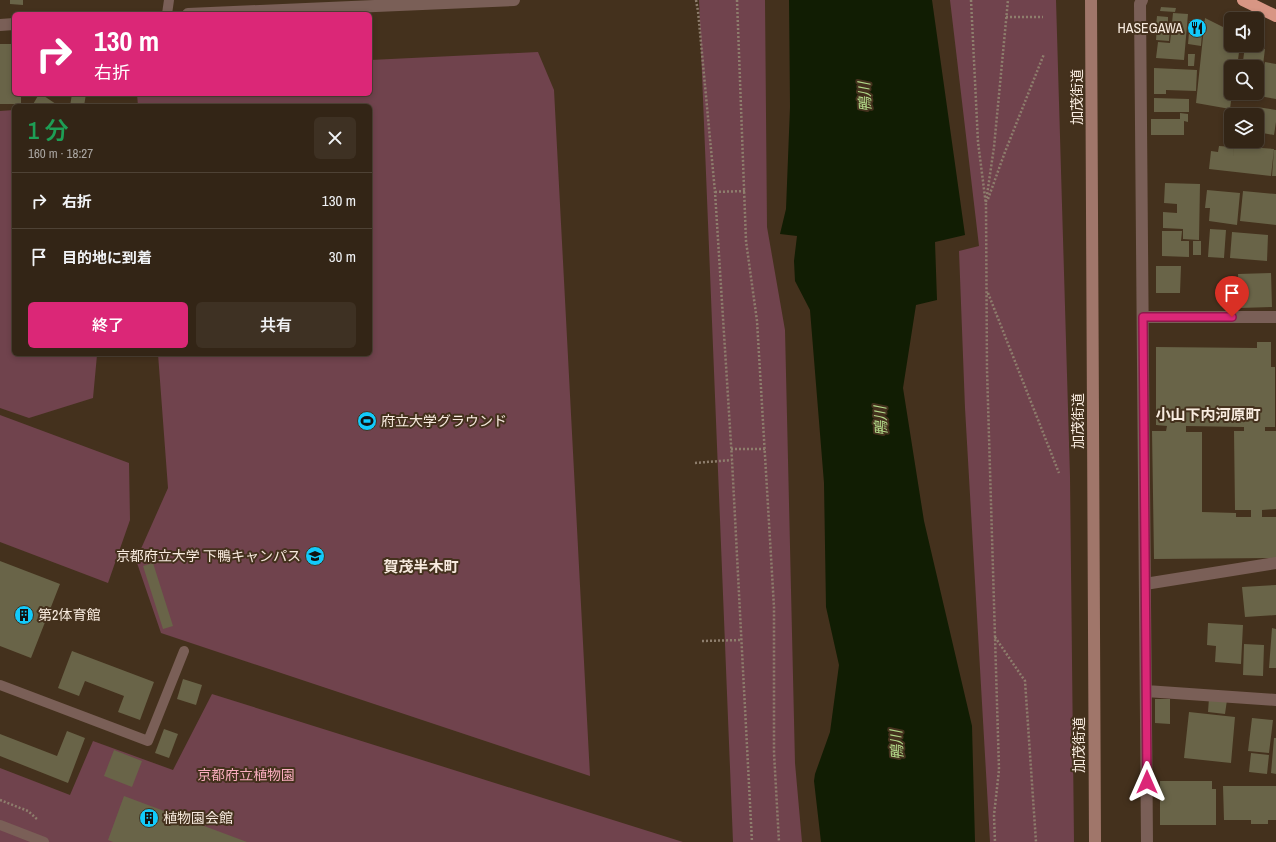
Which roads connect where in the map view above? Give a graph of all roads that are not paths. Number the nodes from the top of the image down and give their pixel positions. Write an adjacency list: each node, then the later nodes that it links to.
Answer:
1 (169, 0): 7 (lane)
2 (514, 0): 6 (street)
3 (1091, 0): 22 (street, 加茂街道)
4 (1142, 0): 12 (street)
5 (1243, 0): 9 (highway)
6 (391, 3): 8 (street)
7 (168, 12)
8 (225, 12)
9 (1276, 16)
10 (0, 24): 11 (street)
11 (12, 24)
12 (1143, 317): 13 (street); 15 (street)
13 (1276, 317)
14 (1276, 563): 15 (street)
15 (1145, 584): 18 (street)
16 (184, 651): 17 (lane)
17 (0, 685)
18 (1146, 691): 19 (street); 23 (street)
19 (1276, 700)
20 (0, 825): 21 (lane)
21 (44, 842)
22 (1095, 842)
23 (1147, 842)

